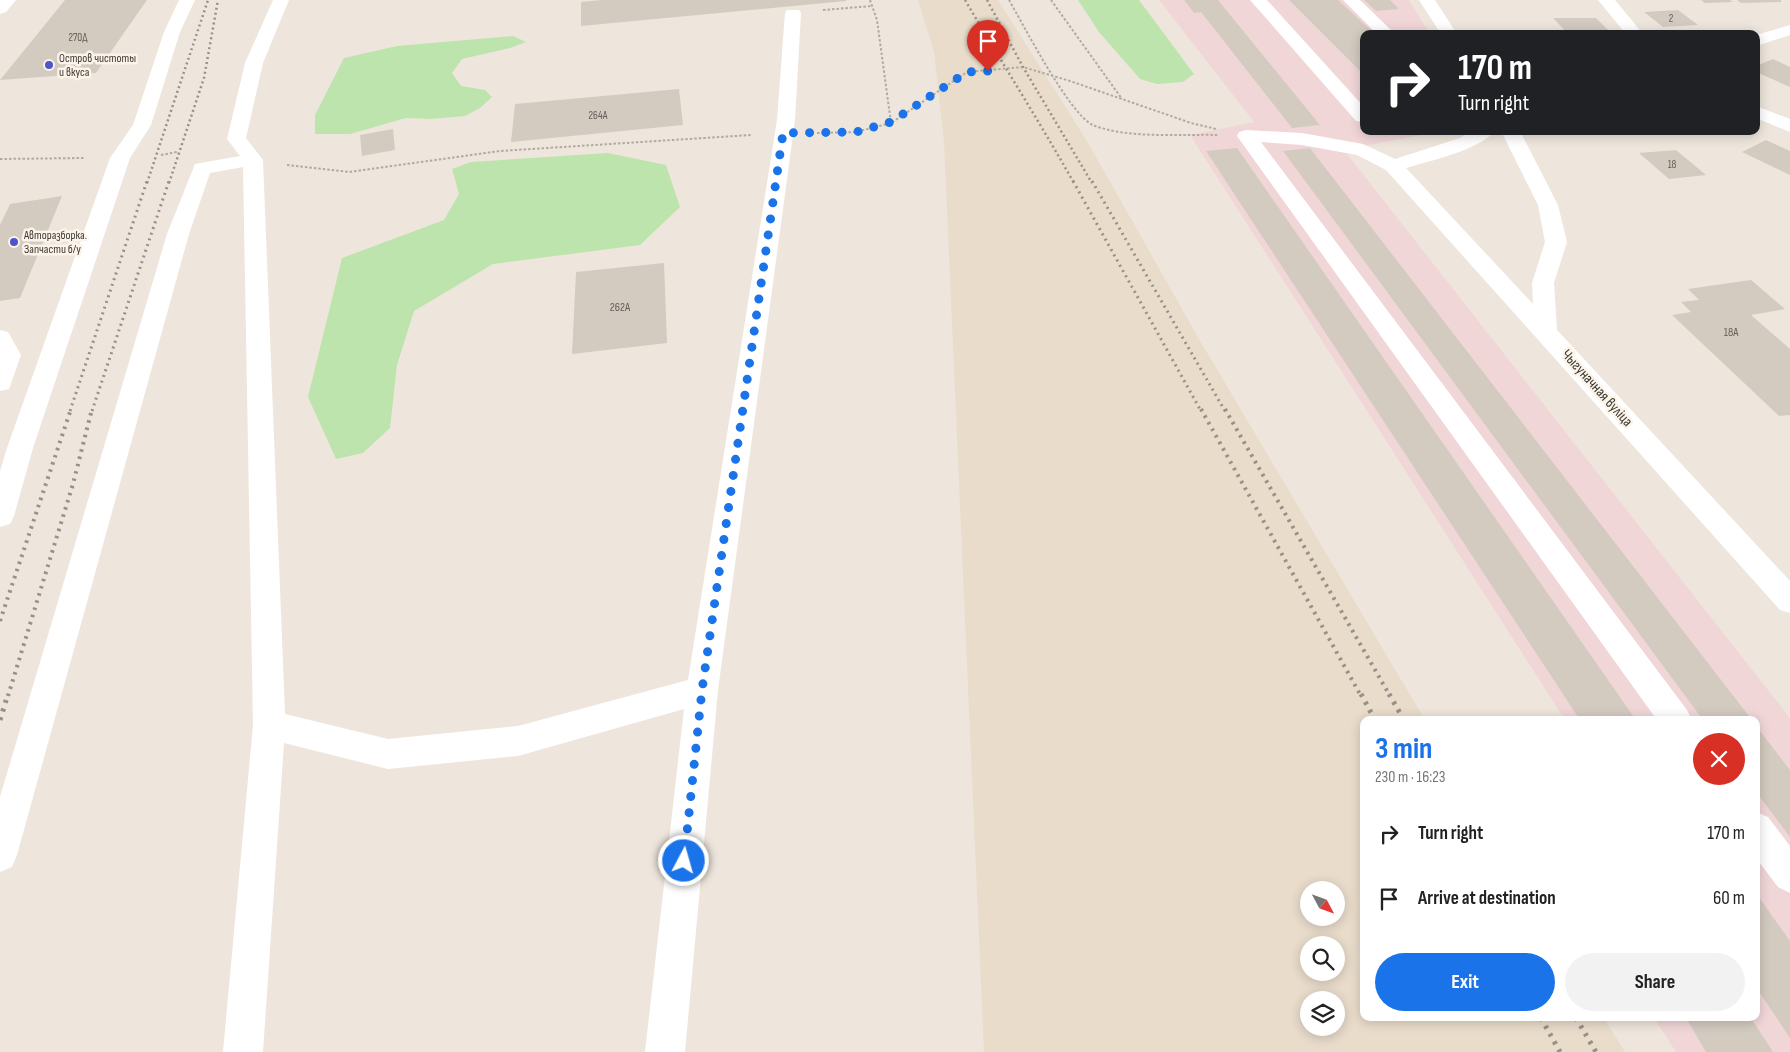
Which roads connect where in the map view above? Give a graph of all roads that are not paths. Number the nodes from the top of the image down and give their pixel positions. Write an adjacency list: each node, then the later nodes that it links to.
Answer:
1 (8, 0): 8 (street)
2 (187, 0): 25 (street)
3 (281, 0): 20 (street)
4 (1258, 0): 16 (street)
5 (1351, 0): 10 (street)
6 (1427, 0): 11 (street)
7 (1606, 0): 12 (street)
8 (0, 9)
9 (793, 13): 27 (street)
10 (1383, 30)
11 (1446, 30)
12 (1632, 30)
13 (1790, 30): 14 (street)
14 (1760, 41)
15 (1760, 113): 17 (street)
16 (1360, 114)
17 (1790, 126)
18 (1478, 135): 21 (street)
19 (1512, 135): 22 (street)
20 (253, 160): 29 (street); 31 (street)
21 (1393, 166): 22 (street, Чыгуначная вуліца); 28 (street, Чыгуначная вуліца)
22 (1546, 332): 26 (street, Чыгуначная вуліца)
23 (0, 338): 24 (street)
24 (0, 383)
25 (0, 516)
26 (1790, 601)
27 (702, 690): 29 (street); 34 (street)
28 (1673, 716)
29 (269, 725): 33 (street)
30 (1760, 834): 32 (street)
31 (0, 855)
32 (1790, 875)
33 (243, 1052)
34 (665, 1052)

